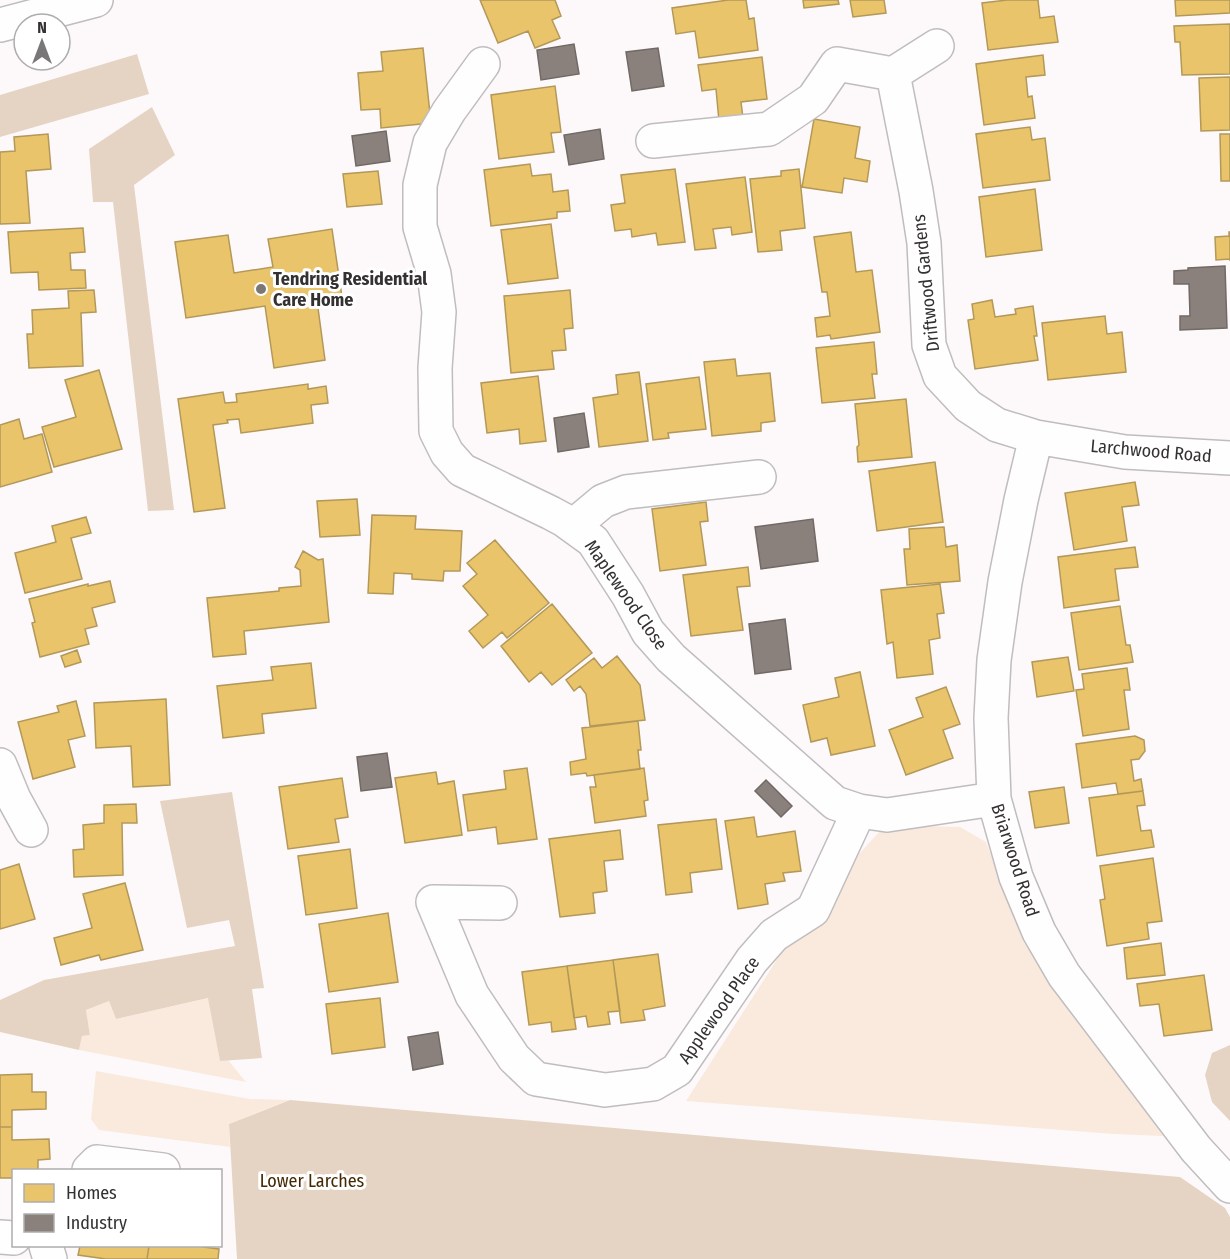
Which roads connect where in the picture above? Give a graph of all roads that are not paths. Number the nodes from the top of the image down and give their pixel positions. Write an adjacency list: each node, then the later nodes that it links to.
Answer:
1 (96, 0): 2 (street)
2 (0, 25)
3 (937, 46): 5 (street)
4 (483, 64): 10 (street, Maplewood Close)
5 (893, 74): 6 (street); 7 (street, Driftwood Gardens)
6 (653, 141)
7 (1036, 437): 8 (street, Larchwood Road); 12 (street, Briarwood Road)
8 (1230, 458)
9 (759, 477): 10 (street)
10 (573, 526): 13 (street, Maplewood Close)
11 (0, 765): 14 (street)
12 (994, 799): 13 (street); 18 (street, Briarwood Road)
13 (859, 811): 15 (street, Applewood Place)
14 (31, 830)
15 (500, 903)
16 (90, 1169): 17 (street)
17 (155, 1169)
18 (1230, 1186)

